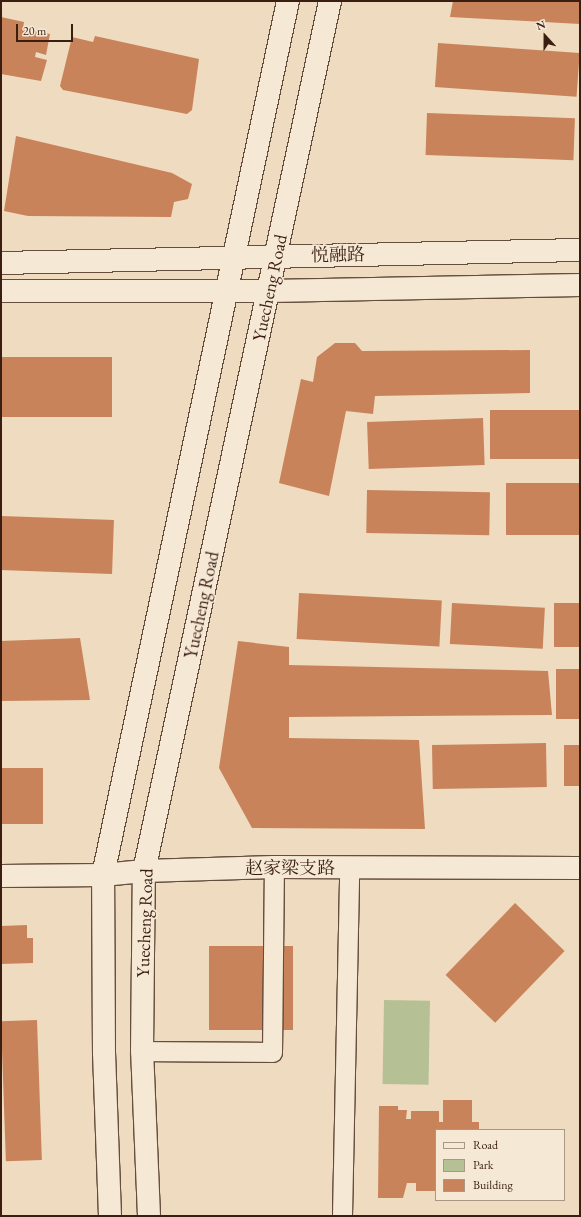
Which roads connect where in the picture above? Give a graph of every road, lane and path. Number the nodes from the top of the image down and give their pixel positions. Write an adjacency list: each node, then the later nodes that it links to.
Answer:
1 (288, 1): 5 (main road)
2 (330, 1): 4 (main road, Yuecheng Road)
3 (580, 250): 4 (main road, 悦融路)
4 (277, 256): 5 (main road, 悦融路); 10 (main road, Yuecheng Road)
5 (232, 257): 6 (main road, 悦融路); 8 (main road)
6 (1, 263)
7 (580, 285): 10 (main road, 悦融路)
8 (225, 290): 9 (main road, 悦融路); 10 (main road, 悦融路); 15 (main road)
9 (1, 291)
10 (270, 291): 14 (main road, Yuecheng Road)
11 (274, 867): 12 (main road, 赵家梁支路); 14 (main road, 赵家梁支路); 17 (street)
12 (349, 868): 13 (main road, 赵家梁支路); 18 (street)
13 (580, 868)
14 (144, 871): 15 (main road, 赵家梁支路); 17 (main road, Yuecheng Road)
15 (103, 875): 16 (main road, 赵家梁支路); 19 (main road)
16 (1, 876)
17 (142, 1050): 20 (main road, Yuecheng Road)
18 (342, 1215)
19 (110, 1216)
20 (149, 1216)

